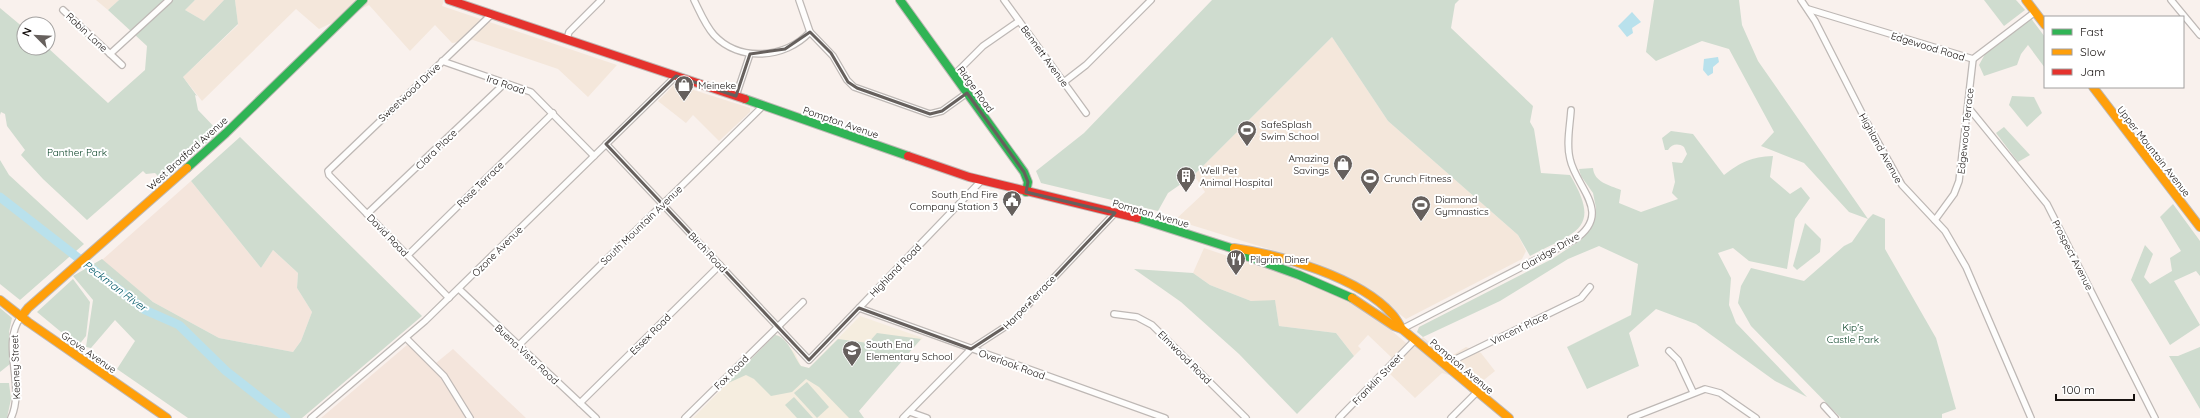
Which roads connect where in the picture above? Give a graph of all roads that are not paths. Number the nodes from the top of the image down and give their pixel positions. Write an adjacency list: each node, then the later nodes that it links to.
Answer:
1 (169, 0): 22 (street, Robin Lane)
2 (363, 0): 59 (main road, West Bradford Avenue)
3 (449, 0): 16 (main road, Pompton Avenue)
4 (601, 0): 21 (street)
5 (694, 0): 23 (street)
6 (798, 0): 19 (street)
7 (900, 0): 27 (main road, Ridge Road)
8 (1004, 0): 17 (street, Bennett Avenue)
9 (1151, 0): 29 (street)
10 (1801, 0): 13 (street, Highland Avenue)
11 (2026, 0): 15 (main road)
12 (2171, 0): 20 (street)
13 (1808, 9): 24 (street, Edgewood Road); 47 (street, Highland Avenue)
14 (63, 10): 22 (street, Robin Lane)
15 (2035, 12): 18 (main road); 24 (street, Edgewood Road)
16 (492, 14): 21 (main road, Pompton Avenue); 25 (street, Sweetwood Drive)
17 (1019, 20): 27 (street); 29 (street, Bennett Avenue)
18 (2044, 24)
19 (810, 32): 23 (street); 32 (street)
20 (2200, 35)
21 (567, 39): 28 (main road, Pompton Avenue)
22 (110, 54): 26 (street, Robin Lane)
23 (750, 54): 33 (street)
24 (1972, 59): 35 (street, Edgewood Terrace)
25 (442, 61): 30 (street, Ira Road); 41 (street, Sweetwood Drive)
26 (122, 65)
27 (954, 75): 32 (main road, Ridge Road)
28 (676, 76): 33 (main road, Pompton Avenue); 39 (street, Ozone Avenue)
29 (1064, 82): 38 (street, Bennett Avenue)
30 (505, 83): 37 (street, Ira Road); 46 (street, Clara Place)
31 (2093, 88): 48 (main road, Upper Mountain Avenue)
32 (967, 93): 43 (main road, Ridge Road)
33 (736, 96): 34 (main road, Pompton Avenue)
34 (764, 105): 42 (main road, Pompton Avenue); 44 (street, South Mountain Avenue)
35 (1968, 107): 47 (street, Edgewood Terrace); 91 (street, Prospect Avenue)
36 (1571, 110): 61 (street, Claridge Drive)
37 (553, 113): 40 (street, Ira Road); 50 (street, Rose Terrace)
38 (1086, 113)
39 (606, 144): 40 (street, Ozone Avenue); 44 (street, Birch Road)
40 (594, 156): 53 (street, Ozone Avenue)
41 (328, 171): 46 (street, David Road)
42 (981, 181): 43 (main road, Pompton Avenue); 57 (street, Highland Road)
43 (1026, 192): 45 (main road, Pompton Avenue)
44 (663, 204): 51 (street, Birch Road); 64 (street, South Mountain Avenue)
45 (1115, 213): 49 (main road, Pompton Avenue); 65 (street, Harper Terrace)
46 (367, 214): 50 (street, David Road)
47 (1935, 220): 90 (street, Highland Avenue)
48 (2200, 227)
49 (1231, 248): 61 (main road, Pompton Avenue); 61 (main road, Pompton Avenue)
50 (408, 255): 54 (street, David Road)
51 (720, 265): 60 (street, Birch Road); 71 (street, Essex Road)
52 (1590, 286): 68 (street, Vincent Place)
53 (459, 289): 54 (street, Ozone Avenue); 64 (street, Buena Vista Road)
54 (449, 298): 62 (street, Ozone Avenue)
55 (0, 300): 59 (main road, Grove Avenue)
56 (803, 302): 60 (street, Fox Road)
57 (859, 308): 65 (street, Overlook Road); 67 (street, Highland Road)
58 (1114, 314): 83 (street, Elmwood Road)
59 (21, 317): 74 (street, Keeney Street); 75 (main road, Grove Avenue)
60 (777, 326): 67 (street, Birch Road); 79 (street, Fox Road)
61 (1402, 329): 63 (main road, Pompton Avenue)
62 (406, 338): 76 (street, Ozone Avenue); 77 (street)
63 (1415, 340): 68 (main road, Pompton Avenue); 84 (street, Franklin Street)
64 (519, 345): 71 (street, Buena Vista Road)
65 (971, 349): 73 (street, Harper Terrace); 82 (street, Overlook Road)
66 (1669, 352): 70 (street)
67 (809, 360)
68 (1446, 366): 69 (main road, Pompton Avenue)
69 (1477, 392): 85 (street); 86 (main road, Pompton Avenue)
70 (1693, 392): 87 (street); 88 (street)
71 (580, 403): 78 (street, Buena Vista Road)
72 (1824, 406): 89 (street)
73 (910, 412): 80 (street, Harper Terrace); 81 (street)
74 (12, 418)
75 (167, 418)
76 (311, 418)
77 (470, 418)
78 (596, 418)
79 (685, 418)
80 (903, 418)
81 (927, 418)
82 (1165, 418)
83 (1246, 418)
84 (1339, 418)
85 (1451, 418)
86 (1509, 418)
87 (1631, 418)
88 (1756, 418)
89 (1835, 418)
90 (2032, 418)
91 (2155, 418)

